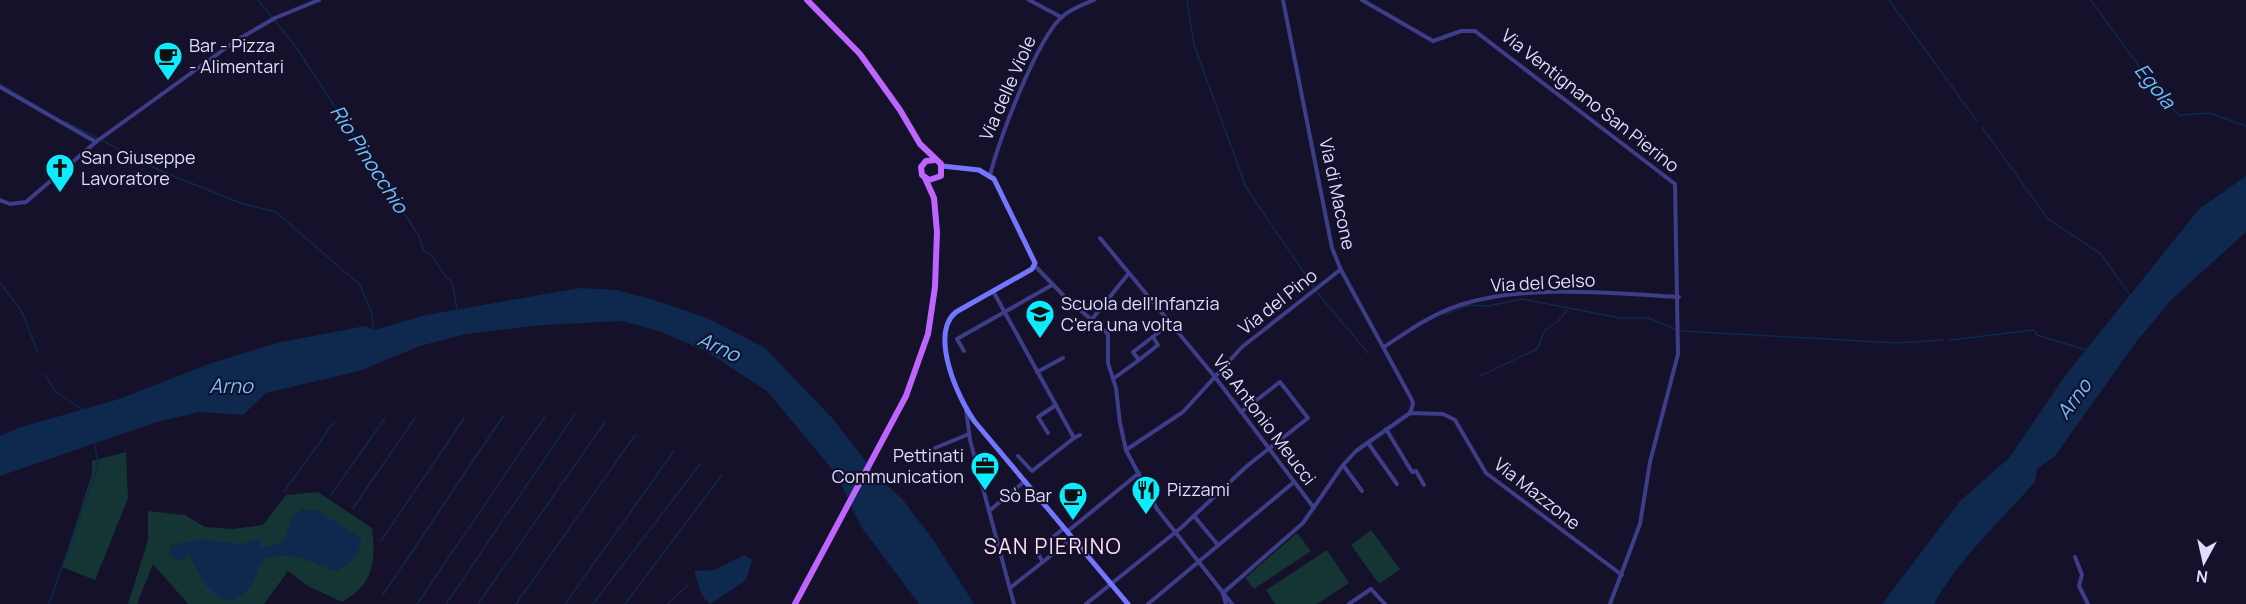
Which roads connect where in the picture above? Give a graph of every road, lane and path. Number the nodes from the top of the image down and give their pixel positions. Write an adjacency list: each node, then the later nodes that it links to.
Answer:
1 (319, 0): 9 (street)
2 (807, 0): 10 (main road)
3 (1029, 0): 7 (street)
4 (1094, 0): 7 (street, Via delle Viole)
5 (1283, 0): 22 (street, Via di Macone)
6 (1362, 0): 26 (street, Via Ventignano San Pierino)
7 (1061, 17): 15 (street, Via delle Viole)
8 (0, 87): 9 (street)
9 (98, 140): 19 (street)
10 (920, 144): 11 (main road); 12 (main road)
11 (935, 160): 12 (main road); 13 (main road)
12 (922, 165): 17 (main road)
13 (942, 166): 14 (street); 16 (main road)
14 (961, 169): 15 (street); 16 (street)
15 (990, 176): 21 (street)
16 (940, 177): 17 (main road); 18 (main road)
17 (926, 178): 18 (main road)
18 (934, 198): 73 (main road)
19 (0, 200)
20 (1100, 238): 23 (street, Via Antonio Meucci)
21 (1035, 266): 24 (street); 25 (street)
22 (1341, 270): 31 (street, Via di Macone); 36 (street, Via del Pino)
23 (1129, 273): 28 (street); 29 (street, Via Antonio Meucci)
24 (1052, 285): 27 (street); 28 (street)
25 (993, 291): 27 (street); 39 (street)
26 (1679, 297): 31 (street, Via del Gelso); 69 (street, Via Ventignano San Pierino)
27 (1004, 312): 32 (street); 35 (street)
28 (1092, 319): 37 (street)
29 (1171, 323): 30 (street); 36 (street, Via Antonio Meucci)
30 (1153, 337): 34 (street); 34 (street)
31 (1384, 347): 41 (street, Via di Macone)
32 (964, 351)
33 (1063, 358): 35 (street)
34 (1139, 360): 37 (street)
35 (1037, 372): 38 (street)
36 (1215, 377): 40 (street, Via Antonio Meucci); 50 (street, Via del Pino)
37 (1113, 379): 50 (street)
38 (1056, 405): 43 (street); 46 (street)
39 (966, 409): 44 (street); 54 (street)
40 (1241, 412): 49 (street, Via Antonio Meucci); 49 (street)
41 (1410, 413): 42 (street); 69 (street, Via Mazzone)
42 (1386, 429): 47 (street); 57 (street)
43 (1048, 433)
44 (969, 434): 48 (street); 60 (street)
45 (1080, 435): 46 (street)
46 (1074, 438): 51 (street)
47 (1368, 442): 52 (street); 56 (street)
48 (935, 448)
49 (1269, 449): 55 (street, Via Antonio Meucci); 61 (street)
50 (1126, 450): 53 (street)
51 (1018, 456)
52 (1343, 465): 58 (street); 59 (street)
53 (1139, 473): 62 (street); 63 (street)
54 (1026, 480): 60 (street); 62 (street)
55 (1294, 482): 59 (street, Via Antonio Meucci); 65 (street)
56 (1396, 484)
57 (1424, 485)
58 (1362, 491)
59 (1314, 508): 72 (street)
60 (989, 511): 71 (street)
61 (1194, 516): 63 (street); 65 (street)
62 (1066, 530): 64 (street); 67 (street)
63 (1174, 534): 68 (street); 70 (street)
64 (1073, 538): 67 (street); 70 (street)
65 (1218, 545): 68 (street)
66 (2075, 557): 83 (street)
67 (1043, 562): 71 (street)
68 (1197, 563): 72 (street); 77 (street)
69 (1622, 575): 82 (street, Via Ventignano San Pierino)
70 (1111, 584): 75 (street); 76 (street)
71 (1010, 588): 74 (street)
72 (1223, 593): 78 (street); 79 (street)
73 (795, 604)
74 (1014, 604)
75 (1086, 604)
76 (1128, 604)
77 (1148, 604)
78 (1226, 604)
79 (1232, 604)
80 (1349, 604): 81 (street)
81 (1384, 604)
82 (1610, 604)
83 (2088, 604)

